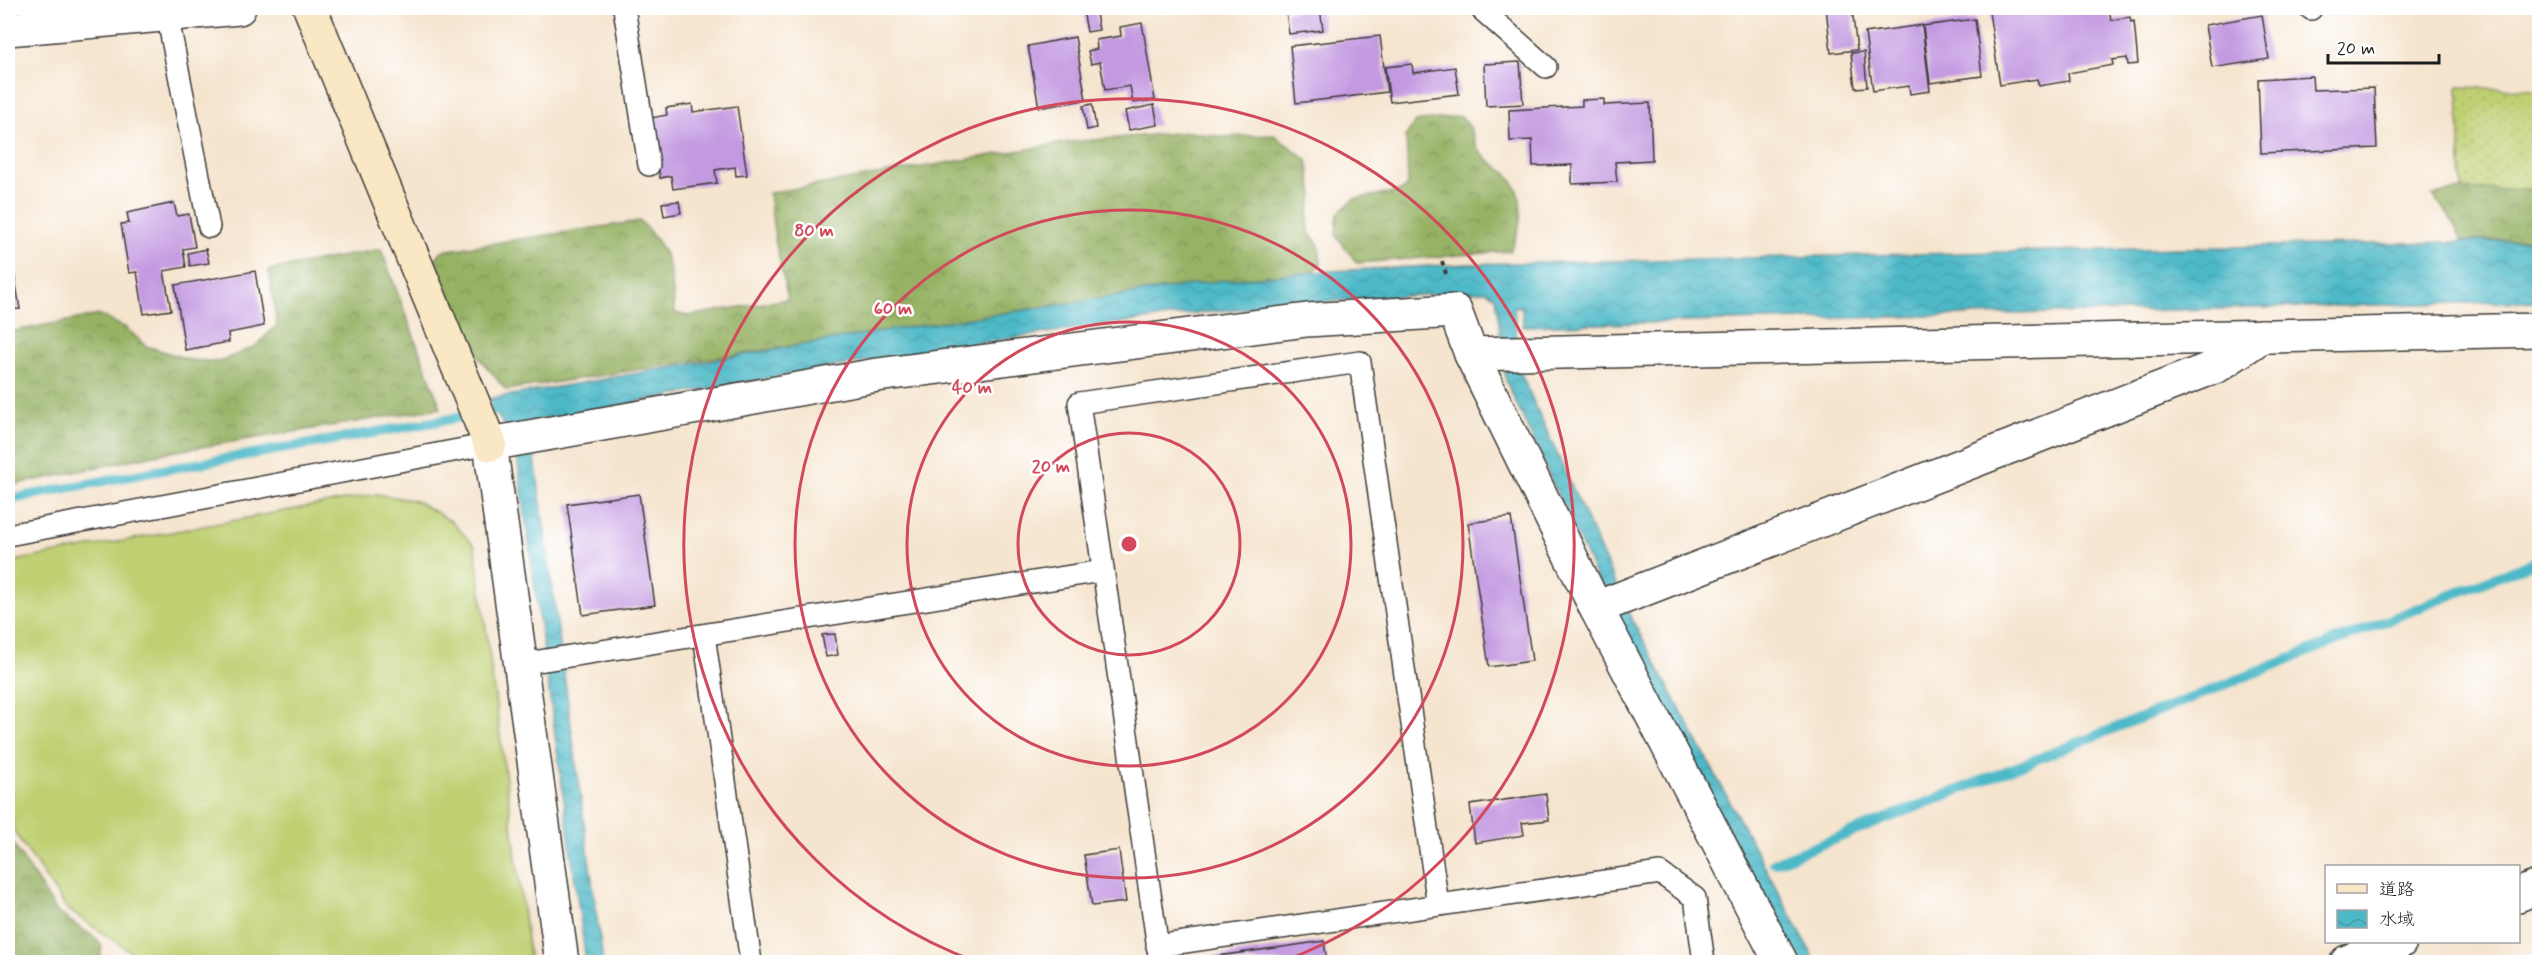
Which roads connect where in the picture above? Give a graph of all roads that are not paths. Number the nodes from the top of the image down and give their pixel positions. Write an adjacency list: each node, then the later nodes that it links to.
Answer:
1 (239, 8): 5 (street)
2 (310, 8): 13 (street)
3 (624, 8): 8 (lane)
4 (1480, 8): 7 (lane)
5 (167, 14): 6 (street); 9 (lane)
6 (8, 29)
7 (1546, 67)
8 (649, 165)
9 (208, 227)
10 (2540, 330): 11 (street)
11 (2262, 336): 12 (street); 16 (street)
12 (1479, 354): 13 (street); 16 (street)
13 (510, 440): 14 (lane); 18 (street)
14 (8, 535)
15 (1102, 571): 17 (lane); 21 (lane); 23 (lane)
16 (1596, 608): 27 (street)
17 (704, 635): 18 (lane); 25 (lane)
18 (530, 662): 24 (street)
19 (2540, 886): 20 (street)
20 (2520, 894)
21 (1438, 905): 23 (lane); 26 (lane)
22 (2397, 943): 28 (street)
23 (1158, 954)
24 (562, 963)
25 (751, 963)
26 (1704, 963)
27 (1781, 963)
28 (2347, 963)

